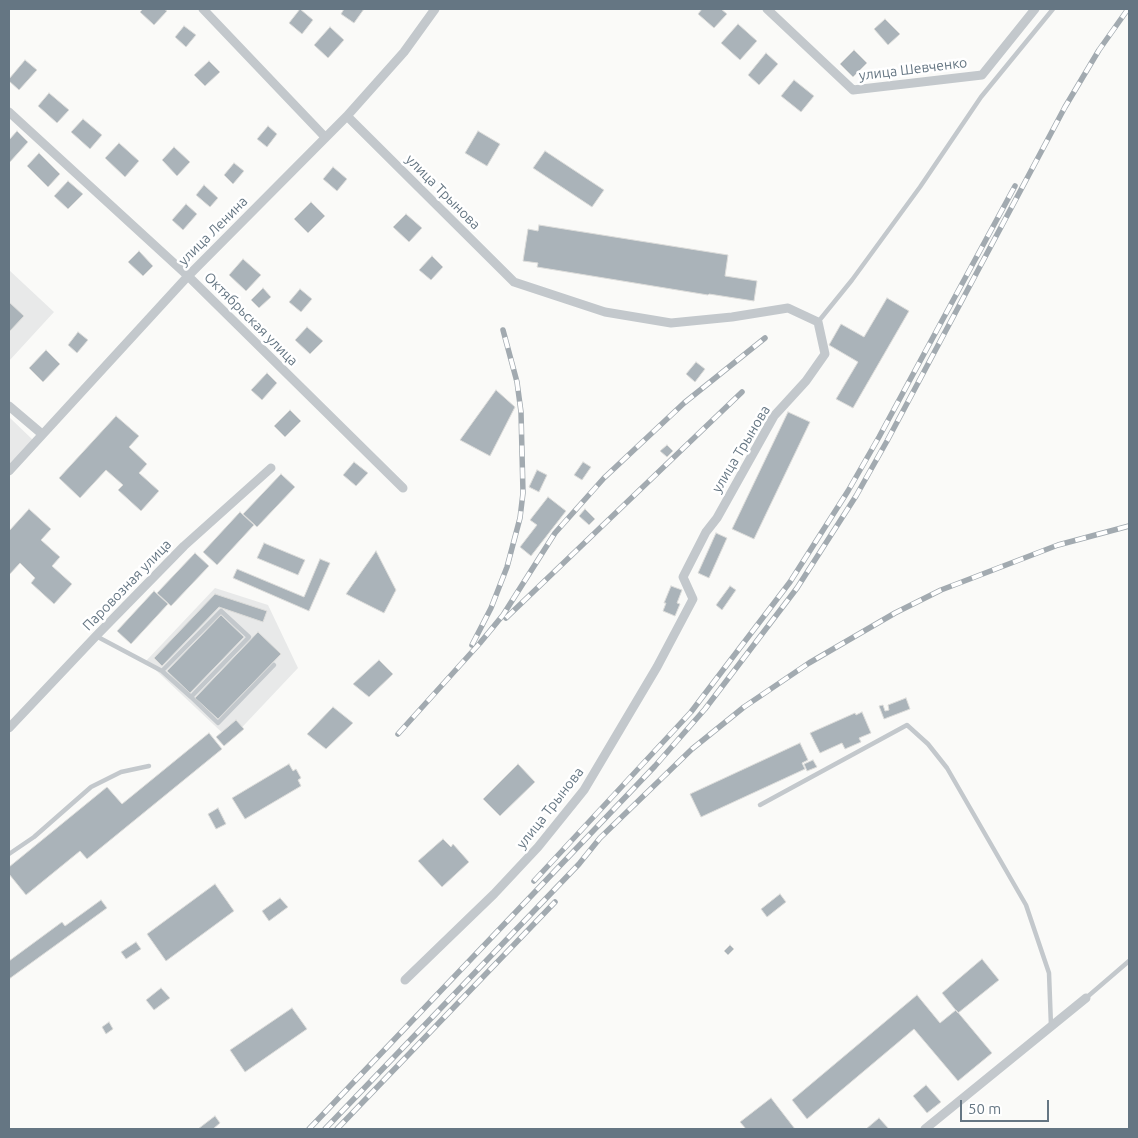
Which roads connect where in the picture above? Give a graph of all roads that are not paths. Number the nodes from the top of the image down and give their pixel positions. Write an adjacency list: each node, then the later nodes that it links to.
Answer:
1 (202, 9): 8 (street)
2 (435, 9): 7 (street, улица Ленина)
3 (767, 9): 4 (street, улица Шевченко)
4 (1035, 9)
5 (1053, 9): 10 (lane)
6 (9, 112): 9 (street, Октябрьская улица)
7 (347, 116): 8 (street, улица Ленина); 10 (street, улица Трынова)
8 (325, 137): 9 (street, улица Ленина)
9 (188, 276): 12 (street, улица Ленина); 15 (street, Октябрьская улица)
10 (818, 322): 25 (street, улица Трынова)
11 (9, 406): 12 (street)
12 (42, 434): 14 (street, улица Ленина)
13 (271, 468): 16 (street, Паровозная улица)
14 (9, 472)
15 (403, 488)
16 (96, 636): 18 (lane); 20 (street, Паровозная улица)
17 (274, 665): 19 (lane)
18 (162, 671): 19 (lane); 19 (lane)
19 (191, 697)
20 (9, 728)
21 (149, 766): 23 (lane)
22 (760, 805): 27 (lane)
23 (9, 854)
24 (1129, 961): 26 (lane)
25 (405, 980)
26 (1086, 998): 27 (street)
27 (1051, 1027): 28 (street)
28 (925, 1129)

